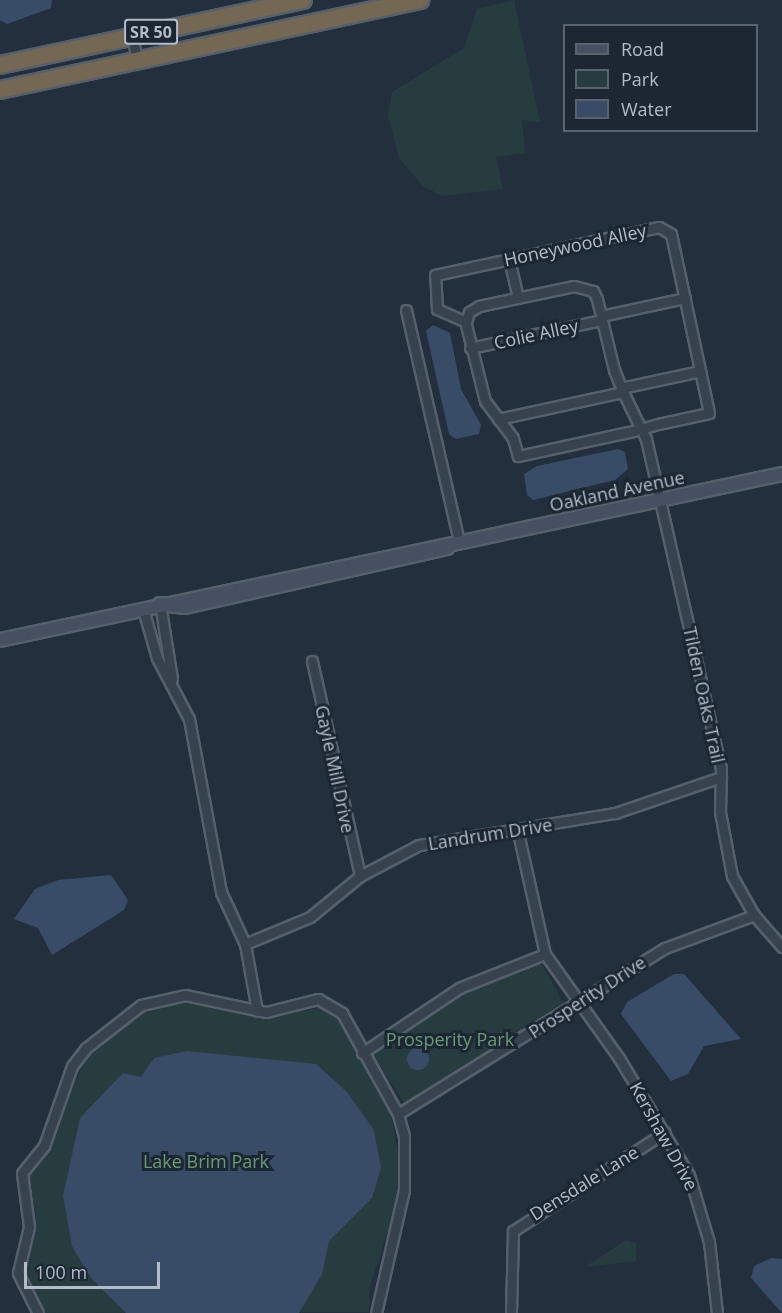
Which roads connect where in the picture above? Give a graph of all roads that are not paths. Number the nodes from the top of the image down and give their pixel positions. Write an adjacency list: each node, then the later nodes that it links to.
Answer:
1 (303, 0): 3 (highway, SR 50)
2 (420, 0): 4 (highway, SR 50)
3 (132, 36): 4 (street); 5 (highway, SR 50)
4 (137, 60): 6 (highway, SR 50)
5 (0, 65)
6 (0, 90)
7 (509, 259): 8 (street); 9 (street, Honeywood Alley); 12 (street, Honeywood Alley)
8 (518, 298): 11 (street, Tilden Oaks Trail); 12 (street, Tilden Oaks Trail)
9 (685, 298): 11 (street, Colie Alley); 14 (street, Honeywood Alley)
10 (406, 310): 20 (street)
11 (602, 318): 13 (street, Colie Alley); 15 (street, Tilden Oaks Trail)
12 (466, 322): 13 (street)
13 (470, 348): 16 (street)
14 (700, 371): 15 (street); 17 (street, Honeywood Alley)
15 (622, 390): 16 (street); 17 (street, Tilden Oaks Trail)
16 (498, 419): 17 (street)
17 (641, 429): 19 (street, Tilden Oaks Trail)
18 (782, 474): 19 (street, Oakland Avenue)
19 (659, 500): 20 (street, Oakland Avenue); 26 (street, Tilden Oaks Trail)
20 (459, 543): 21 (street, Oakland Avenue)
21 (160, 604): 22 (street, Oakland Avenue); 25 (street)
22 (143, 609): 23 (street, Oakland Avenue); 25 (street)
23 (0, 640)
24 (312, 662): 28 (street, Gayle Mill Drive)
25 (172, 679): 30 (street)
26 (721, 777): 27 (street, Landrum Drive); 29 (street, Tilden Oaks Trail)
27 (517, 828): 28 (street, Landrum Drive); 32 (street)
28 (360, 876): 30 (street, Landrum Drive)
29 (754, 915): 31 (street, Tilden Oaks Trail); 33 (street, Prosperity Drive)
30 (245, 944): 34 (street)
31 (782, 947)
32 (545, 954): 33 (street); 35 (street)
33 (579, 1003): 36 (street, Prosperity Drive); 37 (street, Kershaw Drive)
34 (256, 1011): 35 (street); 38 (street)
35 (362, 1053): 36 (street)
36 (398, 1114): 39 (street)
37 (665, 1132): 40 (street, Densdale Lane); 41 (street, Kershaw Drive)
38 (38, 1313)
39 (376, 1313)
40 (511, 1313)
41 (717, 1313)

